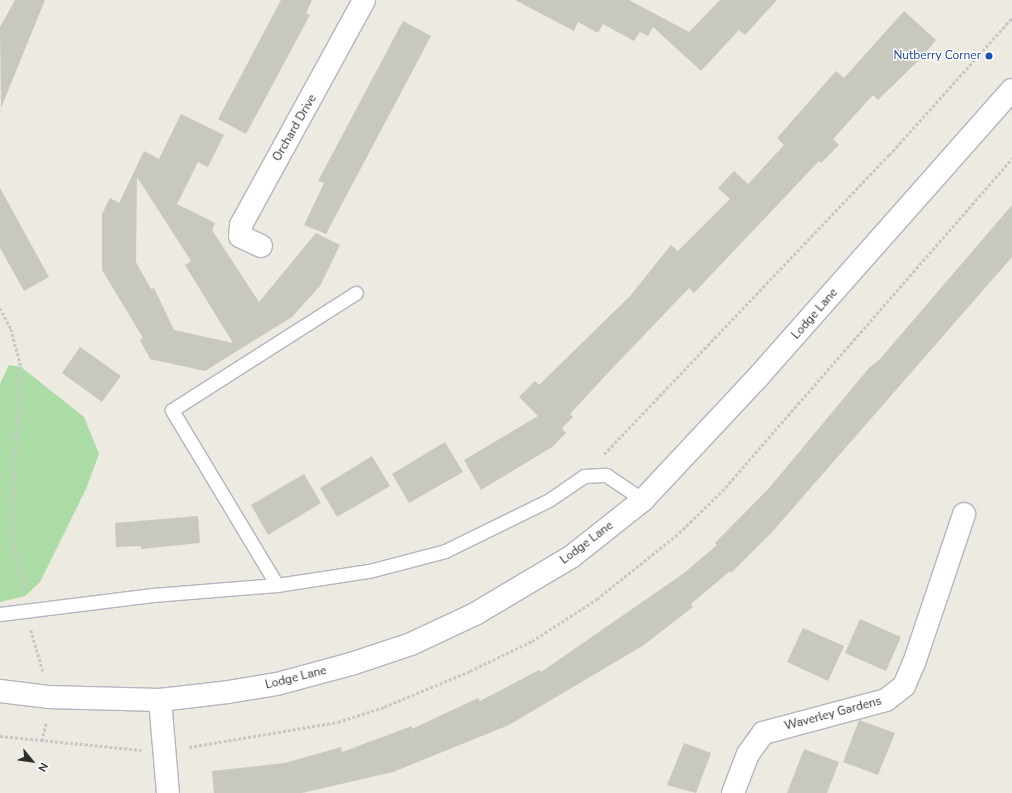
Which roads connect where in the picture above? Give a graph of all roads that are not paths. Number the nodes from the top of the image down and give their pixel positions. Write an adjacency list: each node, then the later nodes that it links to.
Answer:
1 (364, 0): 3 (street, Orchard Drive)
2 (1012, 90): 5 (street, Lodge Lane)
3 (261, 246)
4 (356, 293): 7 (lane)
5 (643, 500): 7 (lane); 10 (street, Lodge Lane)
6 (964, 514): 12 (street, Waverley Gardens)
7 (277, 585): 8 (lane)
8 (0, 614)
9 (0, 691): 10 (street, Lodge Lane)
10 (160, 700): 11 (street)
11 (168, 793)
12 (733, 793)

